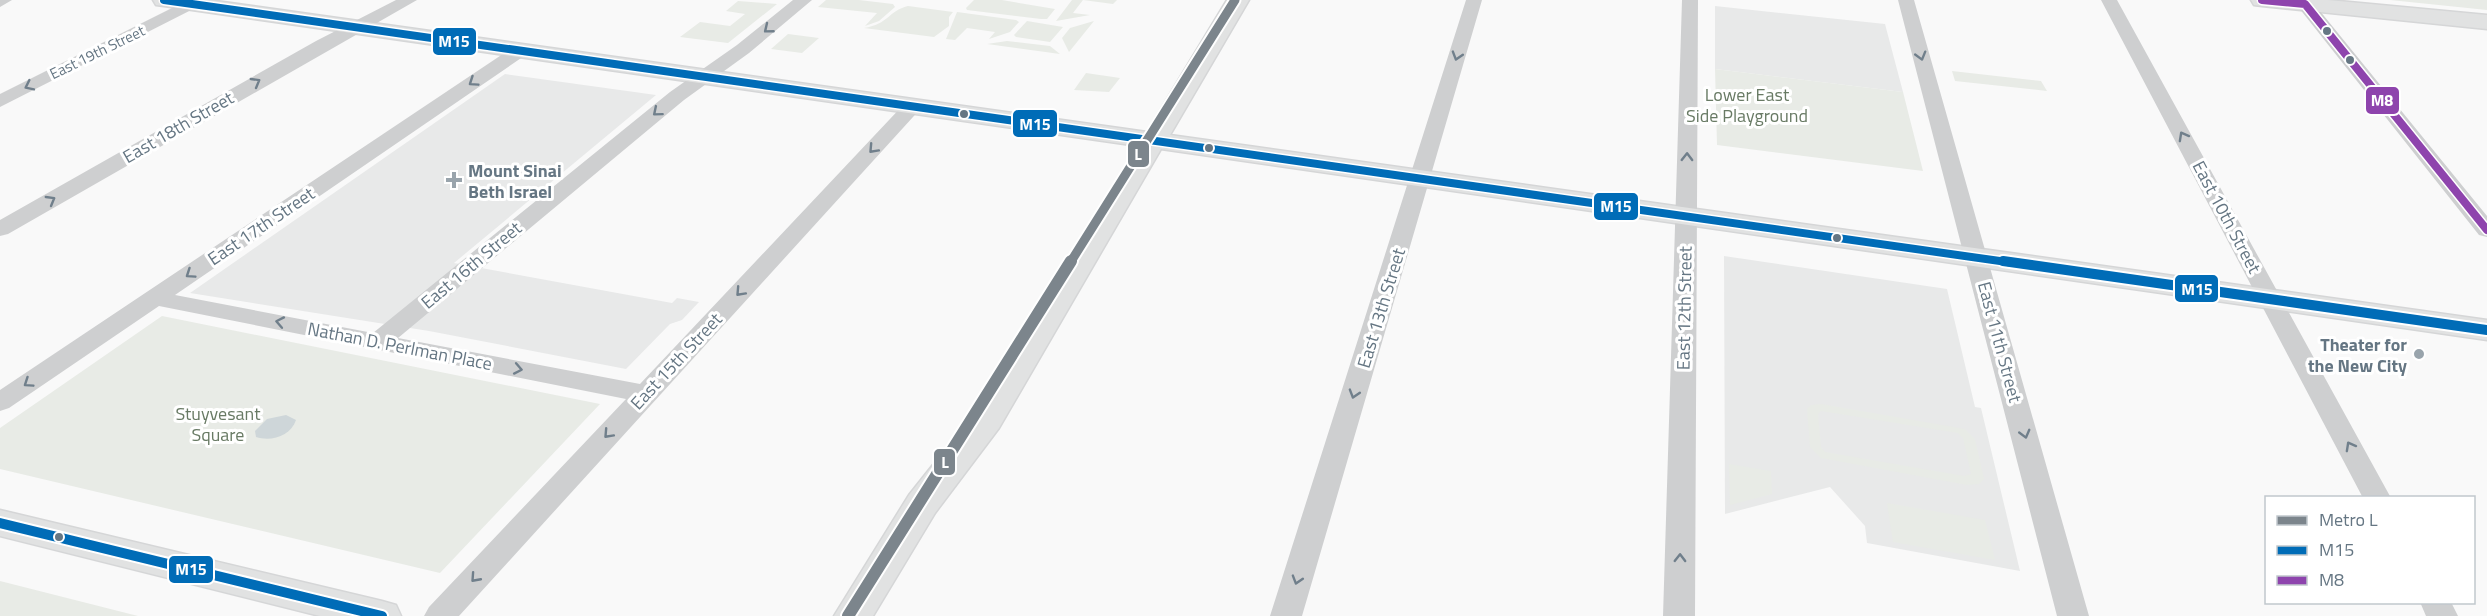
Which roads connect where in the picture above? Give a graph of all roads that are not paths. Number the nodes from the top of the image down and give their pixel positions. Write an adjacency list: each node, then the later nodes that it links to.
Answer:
1 (4, 0): 11 (street)
2 (164, 0): 12 (main road)
3 (409, 0): 15 (street, East 18th Street)
4 (804, 0): 17 (street, East 16th Street, one-way to 17)
5 (1238, 0): 20 (main road)
6 (1474, 0): 21 (street, East 13th Street, one-way to 21)
7 (1690, 0): 22 (street, East 12th Street, one-way to 7)
8 (1906, 0): 25 (street, East 11th Street, one-way to 25)
9 (2109, 0): 27 (street, East 10th Street, one-way to 9)
10 (2262, 0): 13 (main road)
11 (0, 2)
12 (194, 4): 15 (main road); 18 (street, East 19th Street, one-way to 18)
13 (2305, 4): 14 (main road); 24 (street)
14 (2487, 22)
15 (357, 26): 16 (main road); 23 (street, East 18th Street, one-way to 15)
16 (521, 50): 17 (main road); 26 (street, East 17th Street, one-way to 26)
17 (704, 77): 19 (main road); 29 (street, East 16th Street, one-way to 29)
18 (0, 101)
19 (913, 106): 20 (main road); 30 (street, East 15th Street, one-way to 30)
20 (1153, 140): 21 (main road); 36 (main road)
21 (1421, 177): 22 (main road); 37 (street, East 13th Street, one-way to 37)
22 (1686, 216): 25 (main road); 38 (street, East 12th Street, one-way to 22)
23 (0, 229)
24 (2487, 230)
25 (1977, 256): 27 (main road); 39 (street, East 11th Street, one-way to 39)
26 (155, 298): 29 (street, Nathan D. Perlman Place, one-way to 26); 31 (street, East 17th Street, one-way to 31)
27 (2270, 299): 28 (main road); 32 (street, East 10th Street, one-way to 27)
28 (2487, 330)
29 (378, 341): 30 (street, Nathan D. Perlman Place, one-way to 30)
30 (645, 394): 35 (street, East 15th Street, one-way to 35)
31 (0, 402)
32 (2377, 496)
33 (0, 522): 34 (main road)
34 (382, 616)
35 (440, 616)
36 (853, 616)
37 (1286, 616)
38 (1679, 616)
39 (2073, 616)

